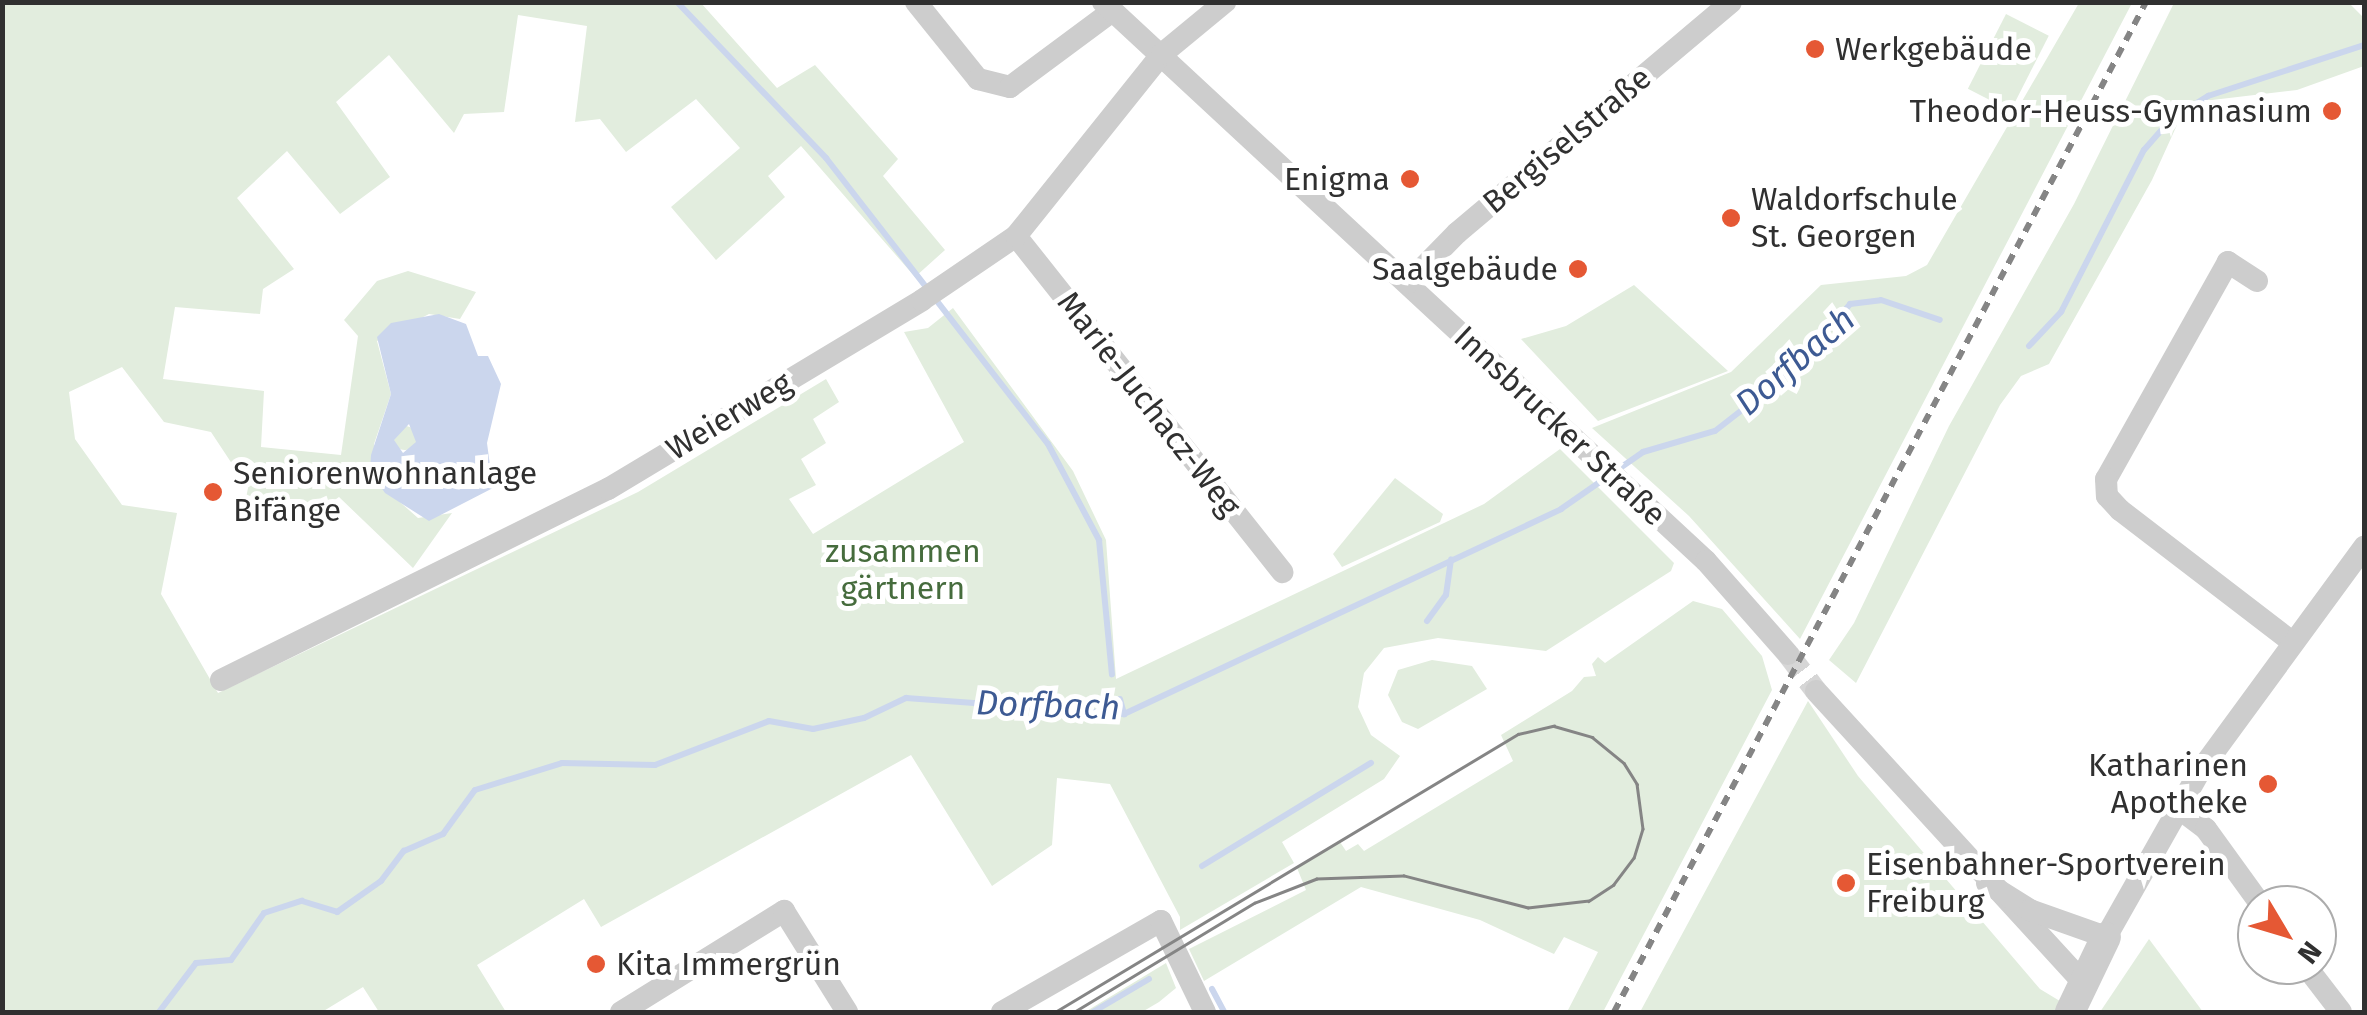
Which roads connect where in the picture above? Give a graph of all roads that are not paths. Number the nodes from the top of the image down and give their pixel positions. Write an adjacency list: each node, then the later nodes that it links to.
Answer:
1 (916, 2): 4 (street)
2 (1225, 2): 5 (street, Weierweg)
3 (1731, 2): 8 (street, Bergiselstraße)
4 (1107, 7): 5 (street, Innsbrucker Straße)
5 (1162, 54): 6 (street, Weierweg); 8 (street, Innsbrucker Straße)
6 (1016, 236): 10 (street, Marie-Juchacz-Weg); 13 (street, Weierweg)
7 (2257, 280): 11 (street)
8 (1408, 283): 12 (street, Innsbrucker Straße)
9 (2364, 547): 11 (street)
10 (1282, 572)
11 (2291, 642): 15 (street)
12 (1788, 654)
13 (221, 680)
14 (1816, 691): 16 (street)
15 (2178, 807): 17 (street); 18 (street)
16 (1987, 883): 18 (street); 19 (street)
17 (2247, 885)
18 (2106, 936): 19 (street)
19 (2084, 982): 25 (street)
20 (2320, 985): 26 (street)
21 (1013, 1010): 24 (street)
22 (621, 1012): 23 (street)
23 (847, 1012)
24 (1206, 1012)
25 (2070, 1012)
26 (2340, 1012)

